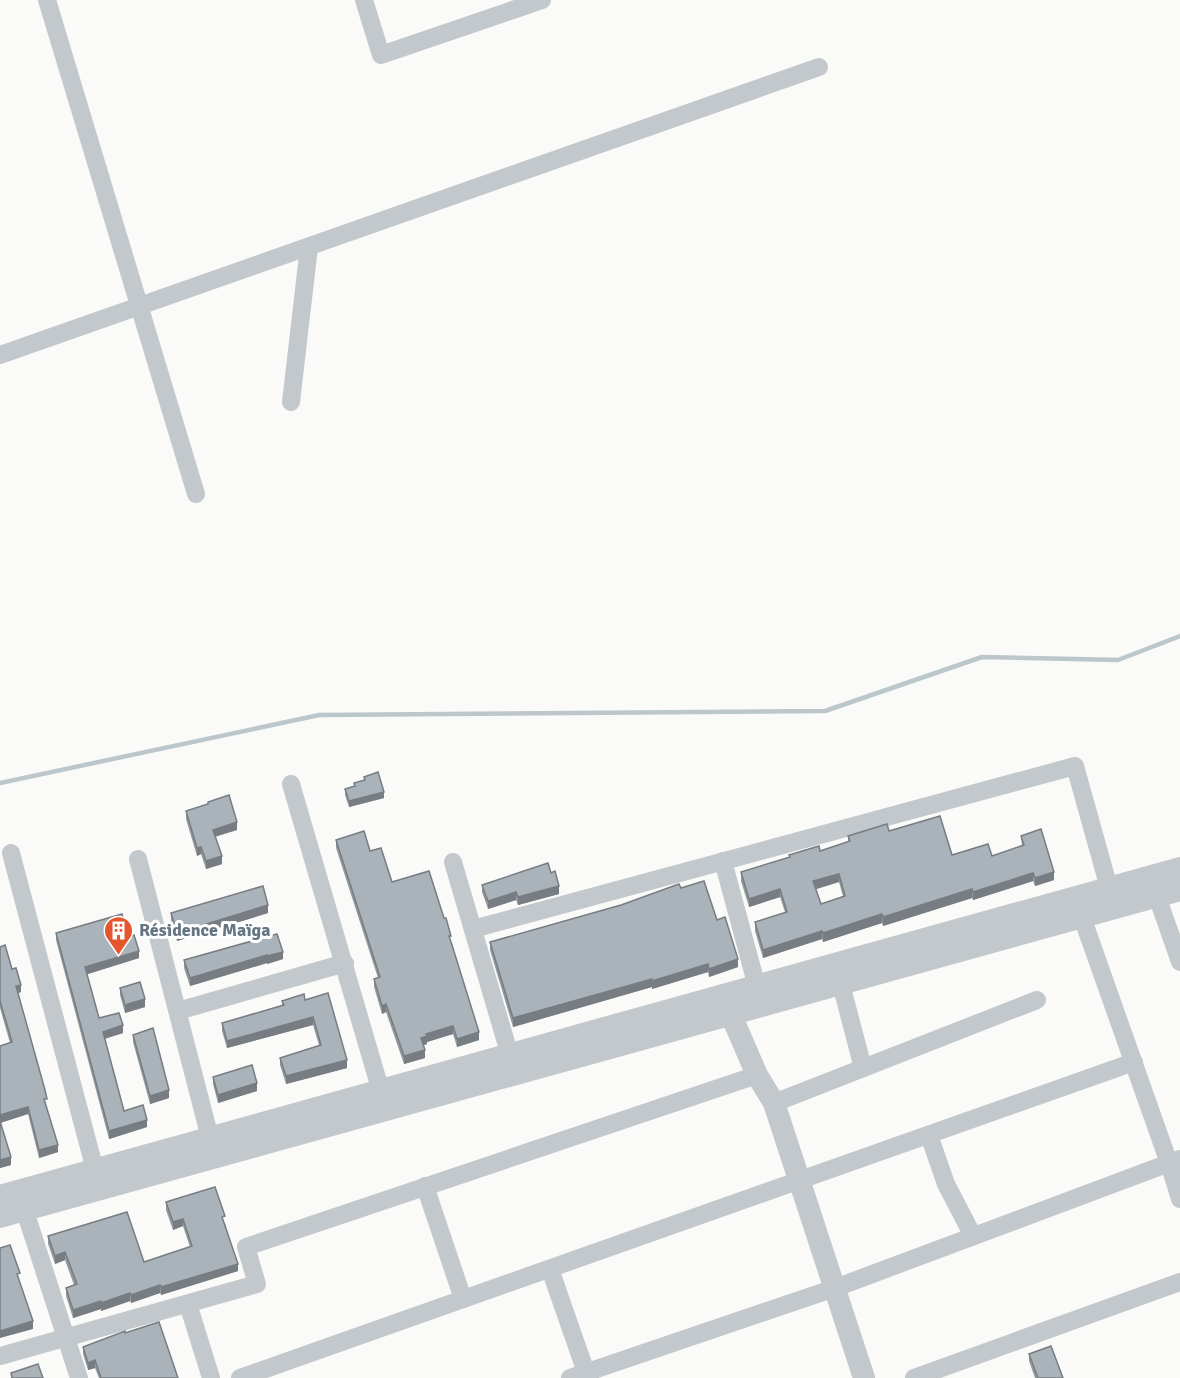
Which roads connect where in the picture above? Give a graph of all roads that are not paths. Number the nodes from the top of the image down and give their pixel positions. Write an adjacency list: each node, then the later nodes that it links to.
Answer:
1 (47, 0): 6 (street)
2 (364, 0): 3 (street)
3 (543, 0)
4 (819, 68): 5 (street)
5 (309, 247): 6 (street); 8 (street)
6 (139, 306): 7 (street); 9 (street)
7 (0, 355)
8 (291, 402)
9 (196, 494)
10 (291, 784): 22 (street)
11 (11, 853): 37 (street)
12 (138, 859): 26 (street)
13 (723, 861): 16 (street); 20 (street); 24 (street)
14 (453, 862): 20 (street)
15 (1180, 868): 16 (street)
16 (1109, 888): 24 (street)
17 (1180, 890): 18 (street)
18 (1157, 896): 19 (street); 21 (street)
19 (1082, 917): 23 (street); 29 (street)
20 (472, 928): 28 (street)
21 (1180, 962)
22 (345, 963): 26 (street); 32 (street)
23 (841, 984): 24 (street); 30 (street)
24 (759, 996): 27 (street); 28 (street)
25 (1037, 1000): 30 (street)
26 (178, 1011): 35 (street)
27 (731, 1016): 31 (street); 32 (street)
28 (510, 1056): 32 (street)
29 (1134, 1062): 34 (street); 36 (street)
30 (863, 1068): 33 (street)
31 (758, 1076): 33 (street); 39 (street)
32 (384, 1100): 35 (street); 42 (street)
33 (774, 1103): 38 (street)
34 (929, 1135): 38 (street); 44 (street)
35 (210, 1138): 37 (street)
36 (1175, 1161): 41 (street); 44 (street)
37 (95, 1170): 40 (street)
38 (800, 1181): 45 (street); 47 (street)
39 (425, 1186): 48 (street); 49 (street)
40 (0, 1196)
41 (1180, 1199)
42 (25, 1210): 43 (street); 50 (street)
43 (0, 1217)
44 (973, 1236): 47 (street)
45 (550, 1269): 48 (street); 52 (street)
46 (1180, 1282): 57 (street)
47 (835, 1288): 52 (street); 56 (street)
48 (464, 1299): 55 (street)
49 (188, 1304): 50 (street); 54 (street)
50 (67, 1337): 51 (street); 53 (street)
51 (0, 1356)
52 (581, 1376)
53 (79, 1378)
54 (210, 1378)
55 (240, 1378)
56 (864, 1378)
57 (914, 1378)

